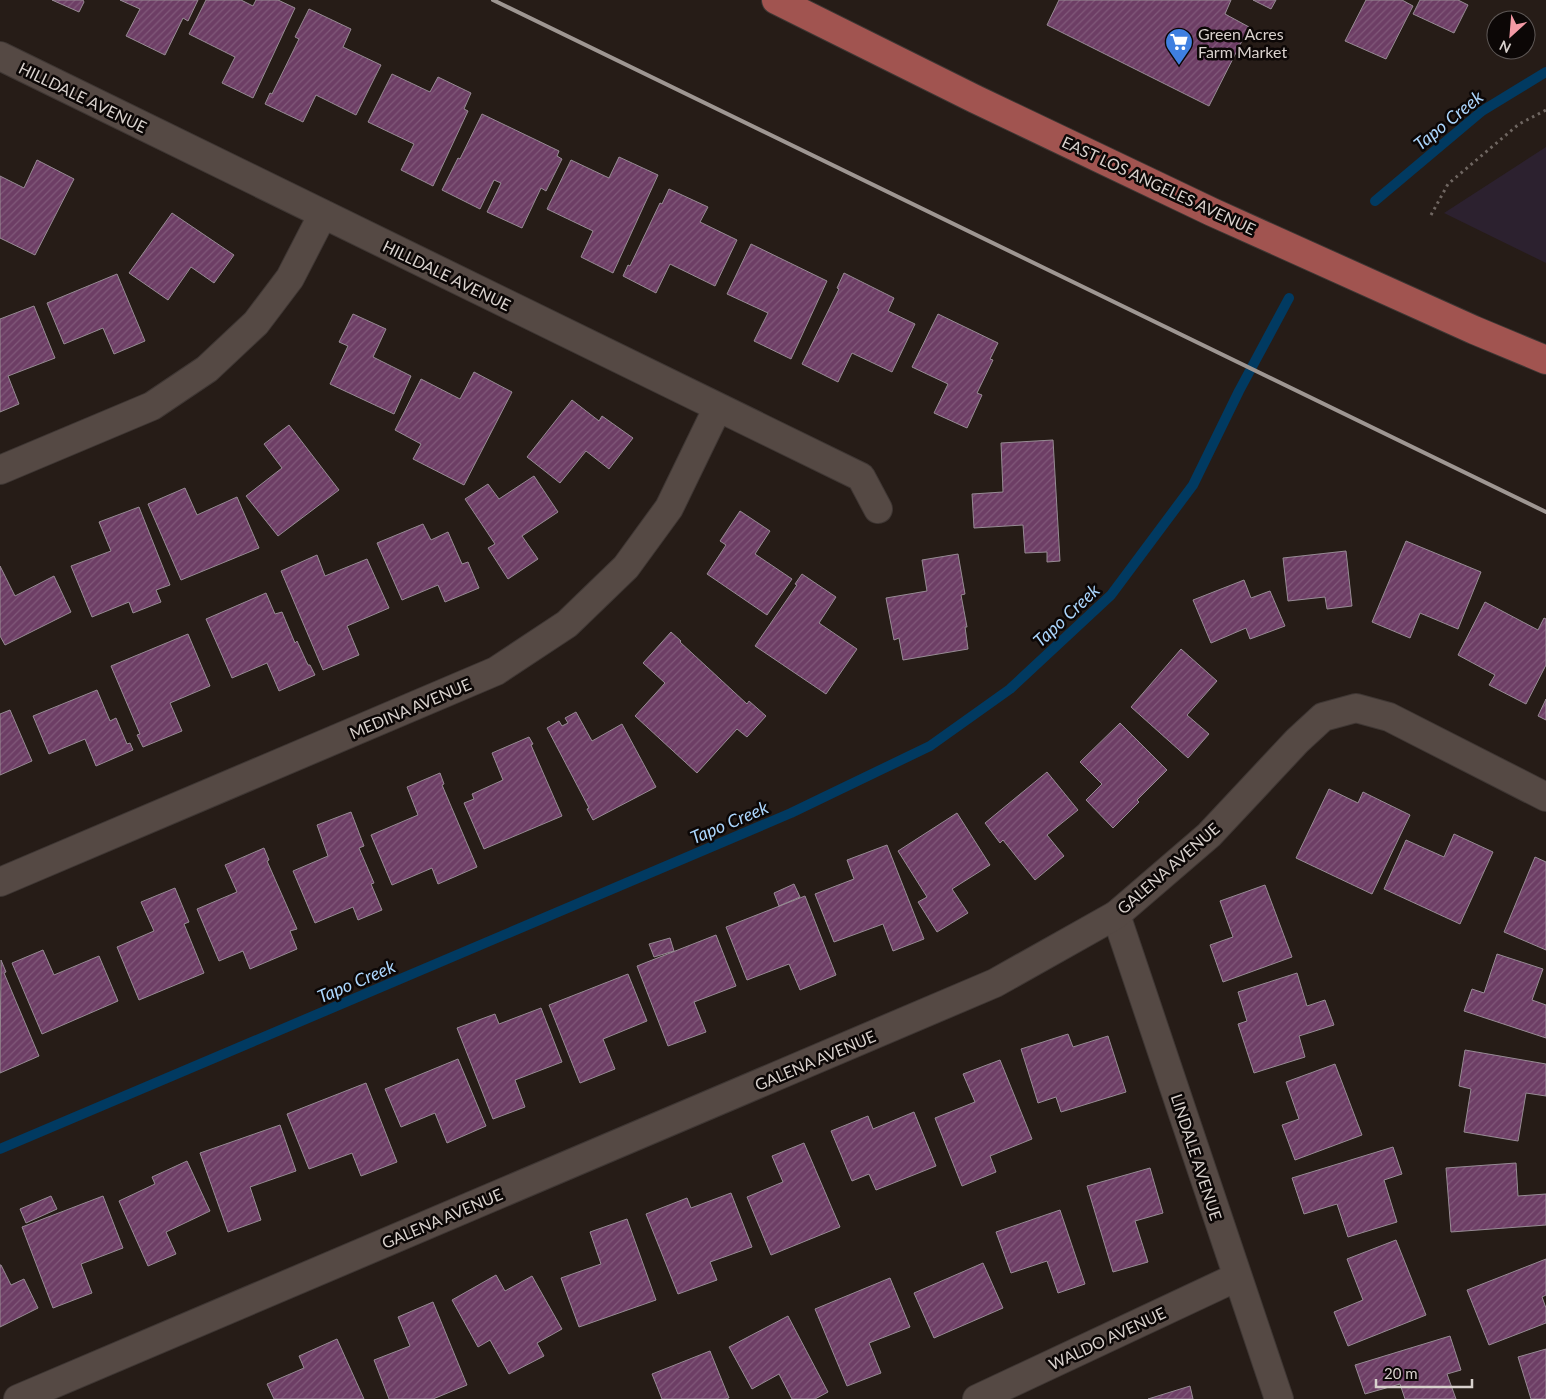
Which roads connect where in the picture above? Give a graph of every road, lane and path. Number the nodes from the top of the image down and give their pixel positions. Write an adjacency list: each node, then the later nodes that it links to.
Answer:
1 (776, 0): 6 (main road, EAST LOS ANGELES AVENUE)
2 (0, 56): 4 (street, HILLDALE AVENUE)
3 (1546, 110): 5 (path)
4 (323, 214): 7 (street, HILLDALE AVENUE); 8 (street)
5 (1431, 215)
6 (1546, 360)
7 (718, 407): 9 (street, HILLDALE AVENUE); 11 (street, MEDINA AVENUE)
8 (0, 470)
9 (878, 509)
10 (1546, 798): 12 (street, GALENA AVENUE)
11 (0, 882)
12 (1116, 914): 13 (street, LINDALE AVENUE); 14 (street, GALENA AVENUE)
13 (1237, 1277): 15 (street, WALDO AVENUE); 16 (street, LINDALE AVENUE)
14 (18, 1399)
15 (977, 1399)
16 (1279, 1399)

